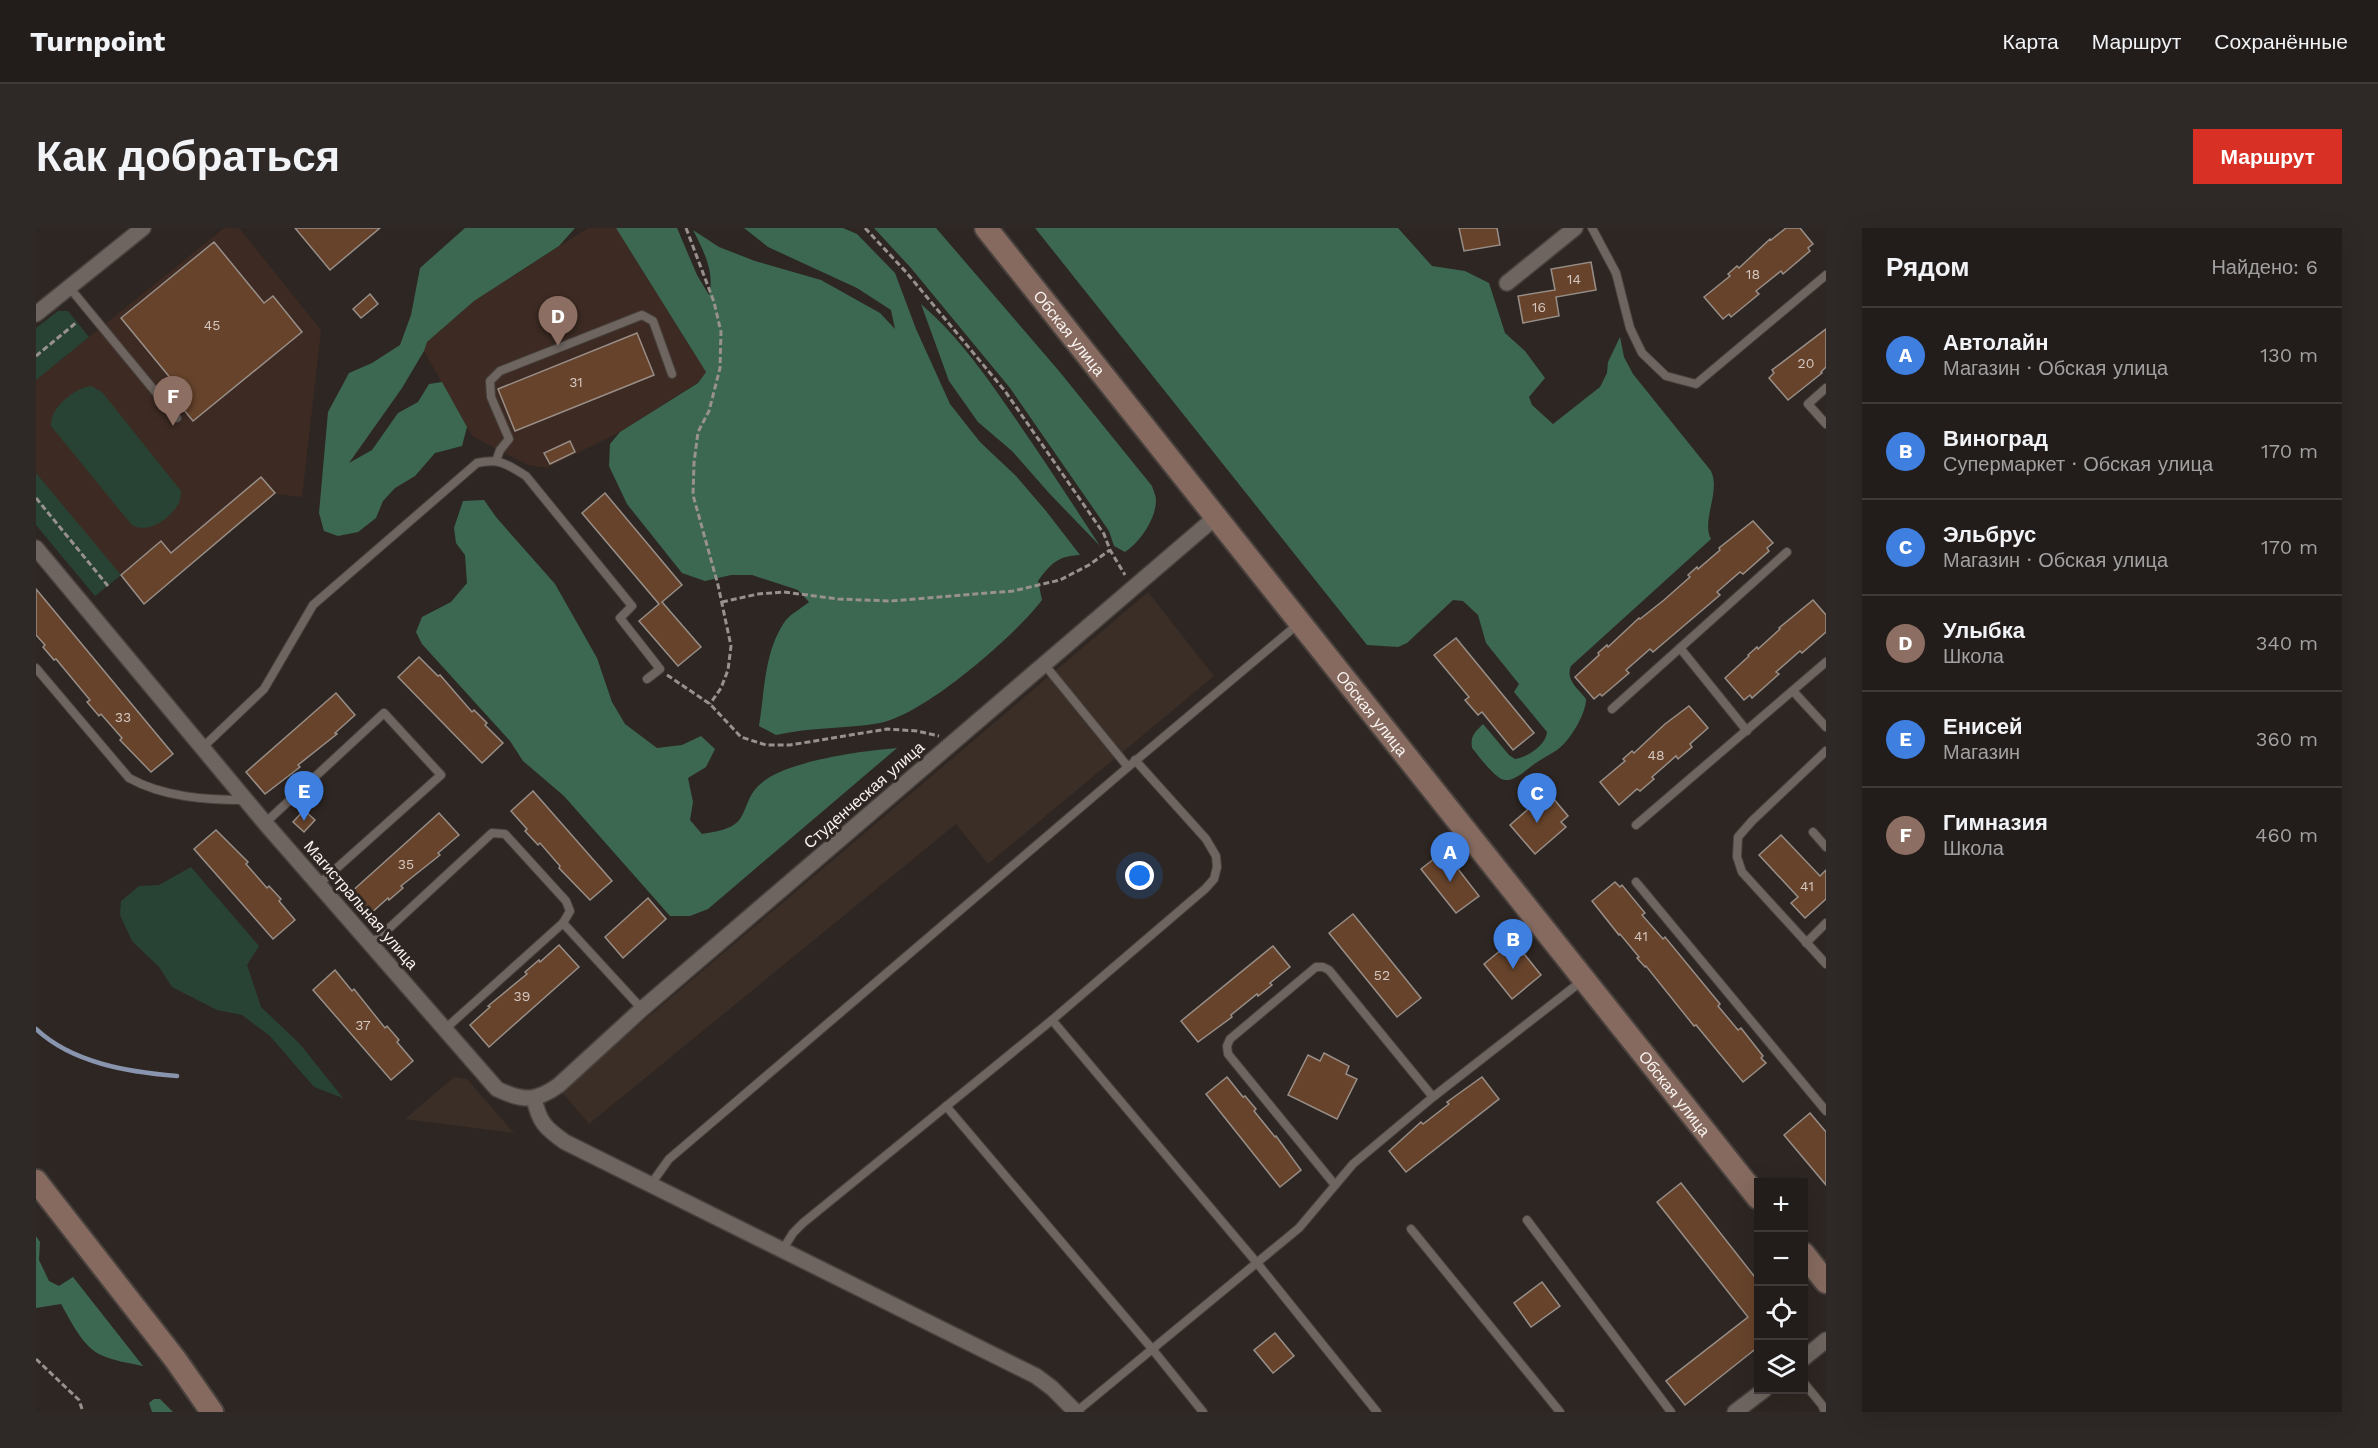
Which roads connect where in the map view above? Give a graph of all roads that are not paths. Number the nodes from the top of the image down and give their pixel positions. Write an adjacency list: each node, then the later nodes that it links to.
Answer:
1 (143, 228): 7 (street)
2 (986, 228): 14 (street, Обская улица)
3 (1575, 228): 6 (street)
4 (1592, 228): 5 (lane)
5 (1826, 275)
6 (1507, 283)
7 (69, 287): 8 (street); 11 (lane)
8 (36, 314)
9 (672, 374): 13 (lane)
10 (1826, 388): 12 (lane)
11 (177, 418)
12 (1826, 424)
13 (496, 461): 22 (lane); 27 (lane)
14 (1217, 516): 17 (street, Обская улица); 20 (street, Студенческая улица)
15 (36, 548): 27 (street, Магистральная улица)
16 (1787, 552): 18 (lane)
17 (1301, 622): 29 (lane); 43 (street, Обская улица)
18 (1680, 648): 24 (lane); 26 (lane)
19 (1826, 662): 23 (lane)
20 (1044, 664): 30 (lane); 44 (street, Студенческая улица)
21 (36, 668): 31 (lane)
22 (647, 680)
23 (1793, 692): 25 (lane); 26 (lane)
24 (1612, 709)
25 (1826, 727)
26 (1747, 731): 33 (lane)
27 (202, 748): 31 (street, Магистральная улица)
28 (1826, 751): 40 (lane)
29 (1135, 760): 30 (lane); 45 (lane)
30 (1128, 766): 52 (lane)
31 (245, 800): 32 (street, Магистральная улица)
32 (264, 823): 37 (street, Магистральная улица); 37 (lane)
33 (1636, 825)
34 (1813, 832): 35 (lane)
35 (1826, 847)
36 (1636, 882): 50 (lane)
37 (319, 884): 41 (street, Магистральная улица)
38 (563, 923): 41 (lane); 44 (lane); 46 (lane)
39 (1826, 923): 40 (lane)
40 (1806, 943): 42 (lane)
41 (372, 944): 46 (street, Магистральная улица)
42 (1826, 964)
43 (1584, 979): 47 (lane); 54 (street, Обская улица)
44 (642, 1009): 48 (street, Студенческая улица)
45 (1052, 1020): 49 (lane); 59 (lane)
46 (445, 1029): 48 (street, Магистральная улица)
47 (1433, 1097): 53 (lane); 53 (lane)
48 (534, 1098): 52 (street)
49 (946, 1106): 57 (lane); 62 (lane)
50 (1826, 1111)
51 (36, 1181): 66 (street)
52 (651, 1184): 57 (street)
53 (1335, 1185): 59 (lane)
54 (1754, 1193)
55 (1527, 1220): 71 (lane)
56 (1411, 1228): 70 (lane)
57 (783, 1249): 67 (street)
58 (1808, 1260): 60 (street)
59 (1257, 1263): 62 (lane); 69 (lane)
60 (1826, 1282)
61 (1826, 1340): 63 (street)
62 (1154, 1350): 67 (lane); 68 (lane)
63 (1808, 1354)
64 (1808, 1389): 73 (lane)
65 (1758, 1394): 72 (street)
66 (212, 1412)
67 (1076, 1412)
68 (1203, 1412)
69 (1377, 1412)
70 (1560, 1412)
71 (1671, 1412)
72 (1735, 1412)
73 (1825, 1412)

